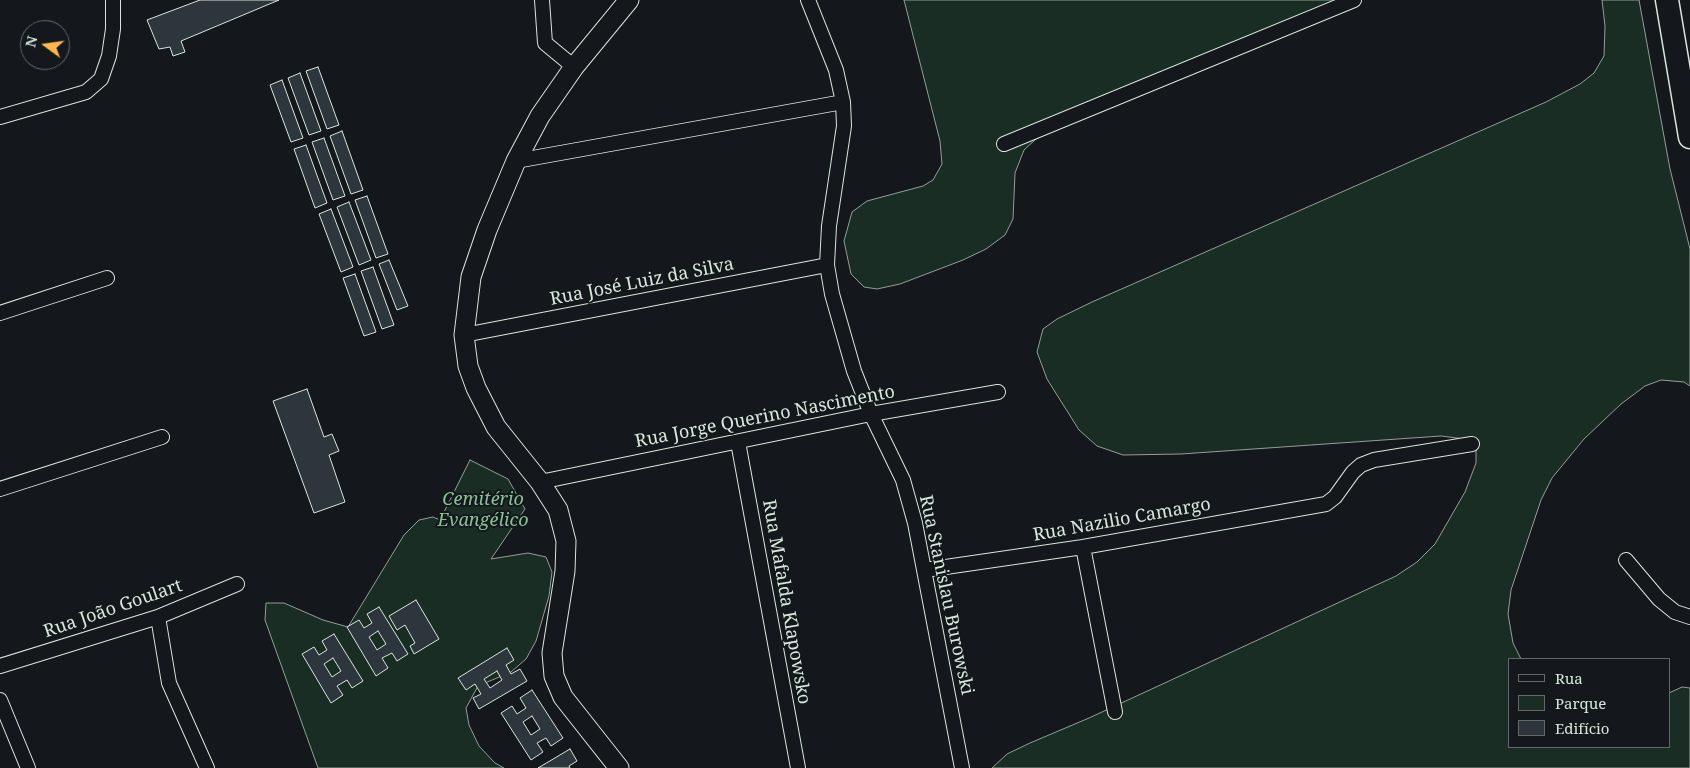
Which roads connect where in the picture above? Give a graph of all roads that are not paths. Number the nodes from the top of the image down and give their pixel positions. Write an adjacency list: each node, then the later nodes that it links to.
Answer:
1 (113, 0): 9 (street)
2 (542, 0): 7 (street)
3 (629, 0): 7 (main road)
4 (808, 0): 8 (street, Rua Stanislau Burowski)
5 (1354, 0): 11 (street)
6 (1667, 0): 10 (highway)
7 (574, 67): 12 (main road)
8 (844, 102): 12 (street); 13 (street, Rua Stanislau Burowski)
9 (0, 117)
10 (1690, 137)
11 (1004, 144)
12 (516, 161): 16 (main road)
13 (826, 265): 16 (street, Rua José Luiz da Silva); 18 (street, Rua Stanislau Burowski)
14 (107, 278): 15 (street)
15 (0, 313)
16 (464, 335): 22 (main road)
17 (998, 392): 18 (street, Rua Jorge Querino Nascimento)
18 (871, 414): 20 (street, Rua Jorge Querino Nascimento); 26 (street, Rua Stanislau Burowski)
19 (162, 437): 23 (street)
20 (738, 442): 22 (street, Rua Jorge Querino Nascimento); 36 (street, Rua Mafalda Klapowsko)
21 (1472, 444): 24 (street, Rua Nazilio Camargo)
22 (540, 482): 35 (main road)
23 (0, 489)
24 (1083, 547): 26 (street, Rua Nazilio Camargo); 32 (street)
25 (1626, 560): 29 (street)
26 (925, 570): 37 (street, Rua Stanislau Burowski)
27 (237, 584): 28 (street, Rua João Goulart)
28 (158, 617): 30 (street, Rua João Goulart); 34 (street)
29 (1690, 617)
30 (0, 666)
31 (0, 700): 33 (street)
32 (1116, 712)
33 (28, 768)
34 (207, 768)
35 (619, 768)
36 (798, 768)
37 (962, 768)

